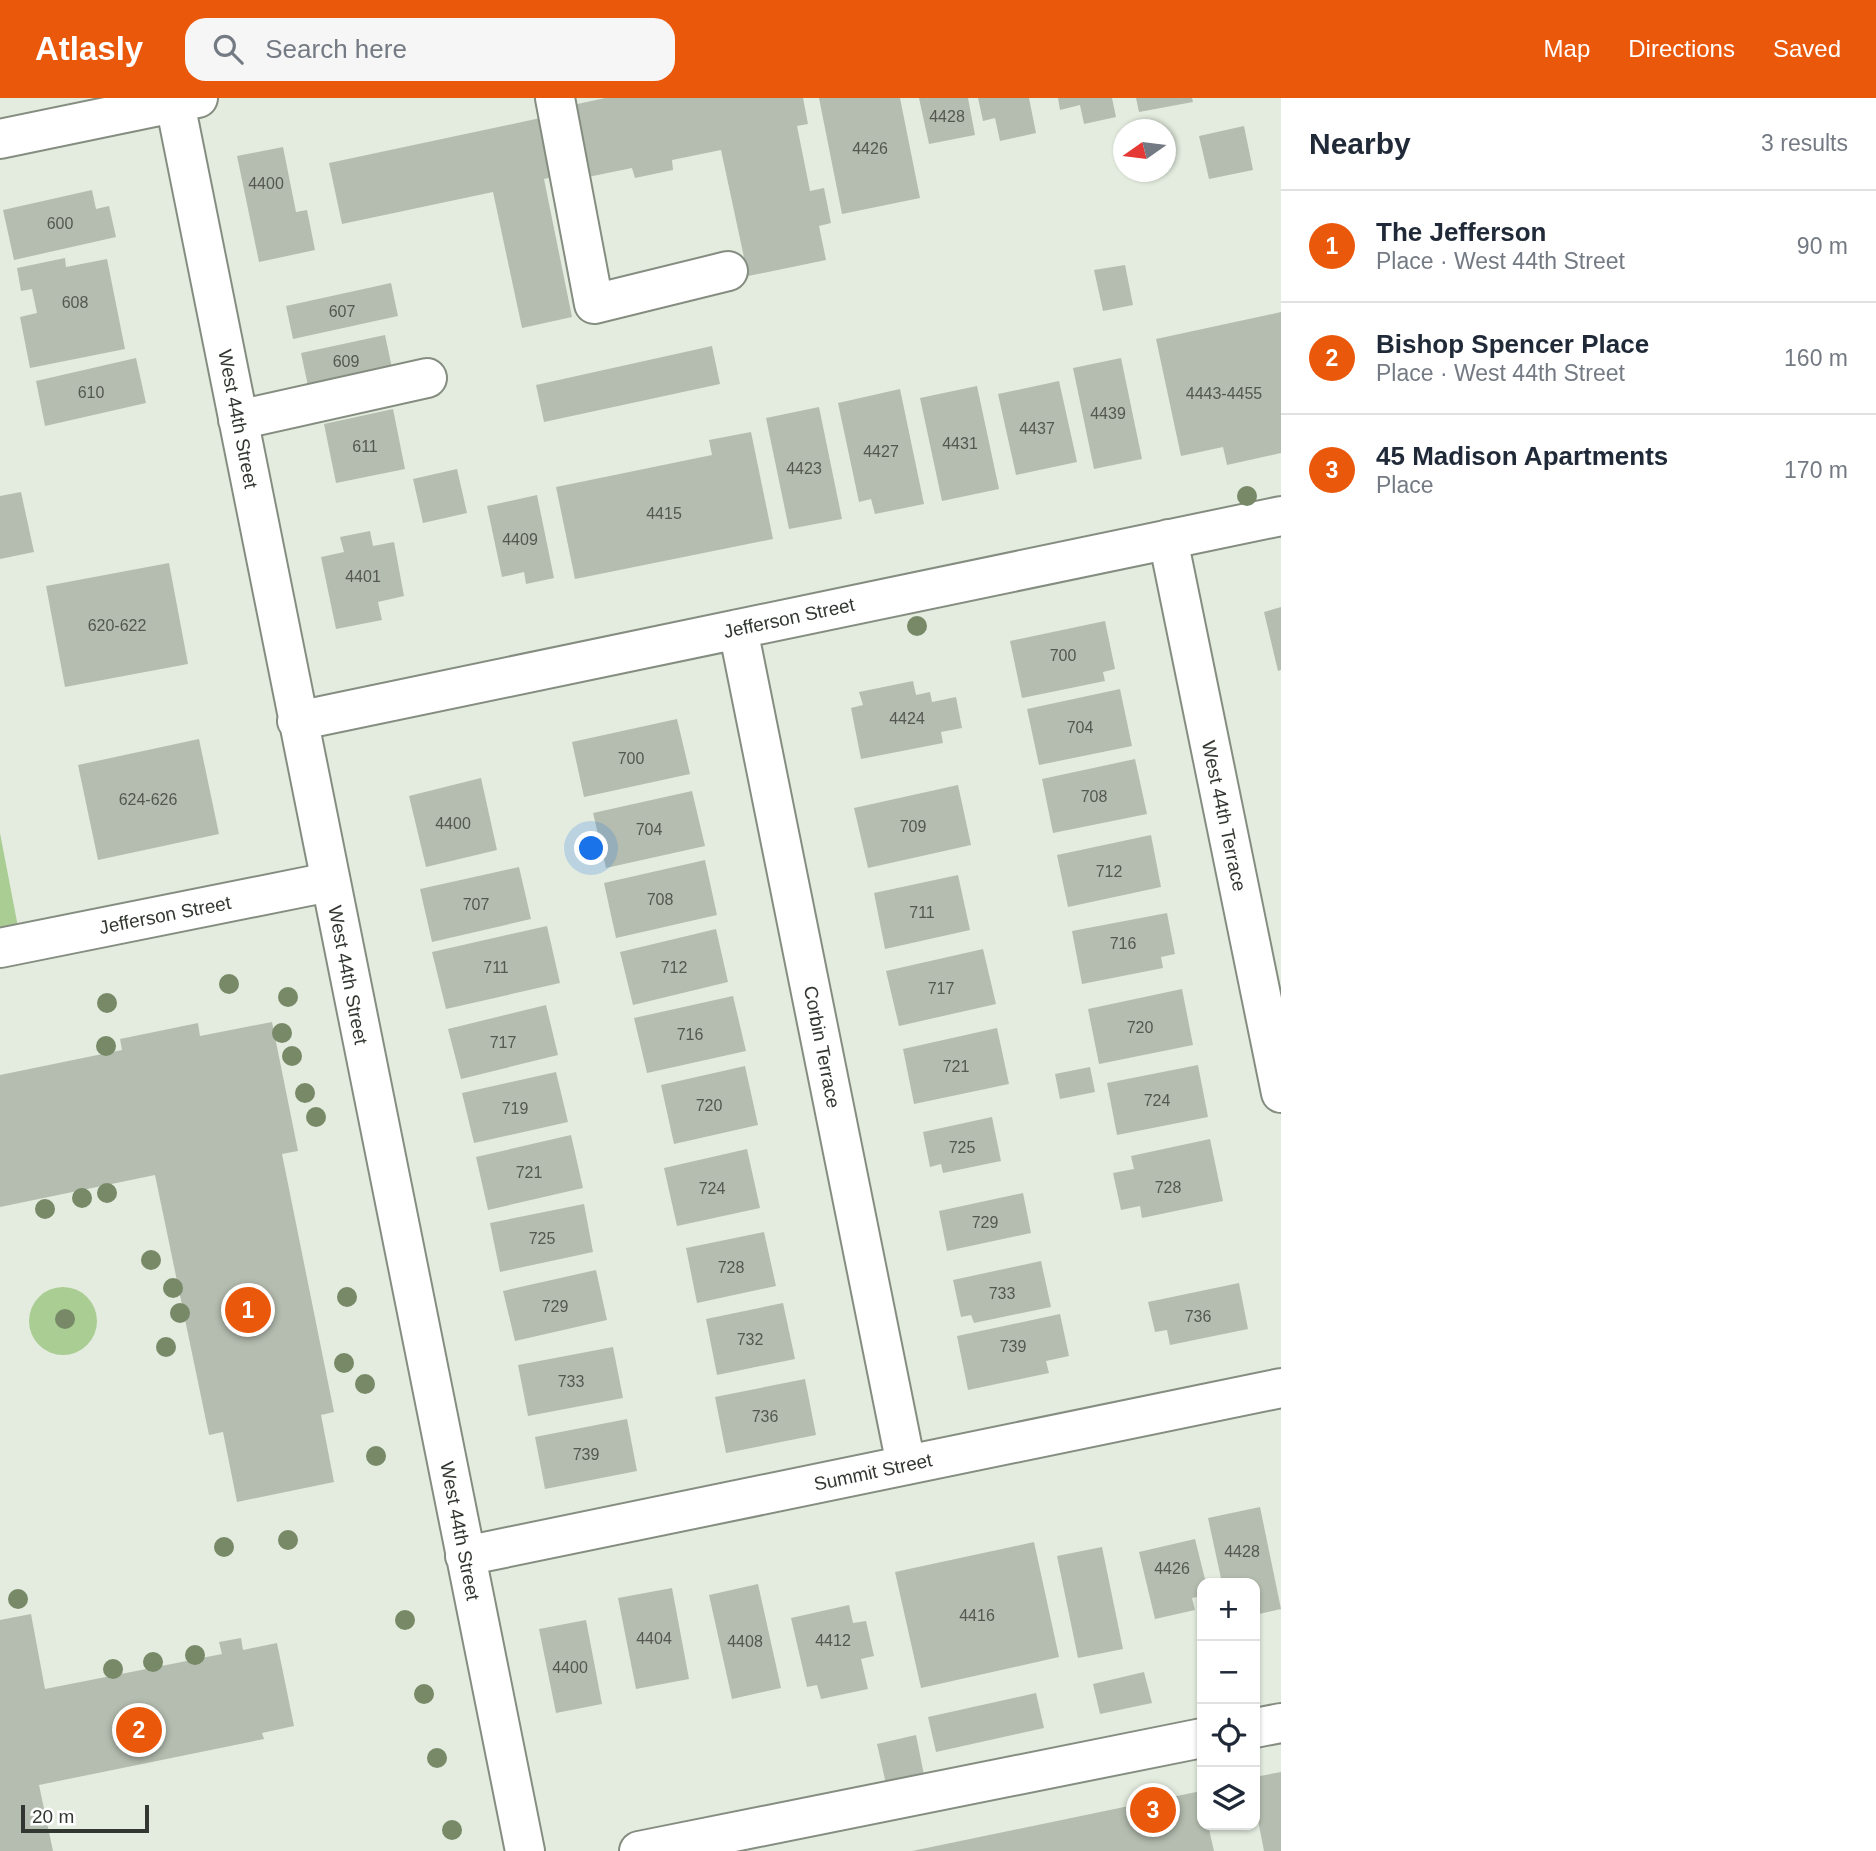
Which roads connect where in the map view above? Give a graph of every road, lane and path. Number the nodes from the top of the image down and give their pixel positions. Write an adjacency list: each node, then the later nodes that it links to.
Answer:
1 (555, 98): 4 (street)
2 (182, 100): 3 (street); 6 (street, West 44th Street)
3 (0, 139)
4 (728, 271)
5 (427, 378): 6 (street)
6 (238, 420): 10 (street, West 44th Street)
7 (1281, 516): 8 (street, Jefferson Street)
8 (1168, 539): 9 (street, Jefferson Street); 13 (street, West 44th Terrace)
9 (738, 629): 10 (street, Jefferson Street); 15 (street, Corbin Terrace)
10 (297, 722): 11 (street, West 44th Street)
11 (329, 882): 12 (street, Jefferson Street); 16 (street, West 44th Street)
12 (0, 948)
13 (1281, 1093)
14 (1281, 1388): 15 (street, Summit Street)
15 (906, 1465): 16 (street, Summit Street)
16 (464, 1556): 20 (street, West 44th Street)
17 (1281, 1723): 18 (street)
18 (1260, 1727)
19 (1197, 1739): 21 (street)
20 (525, 1851)
21 (639, 1851)

